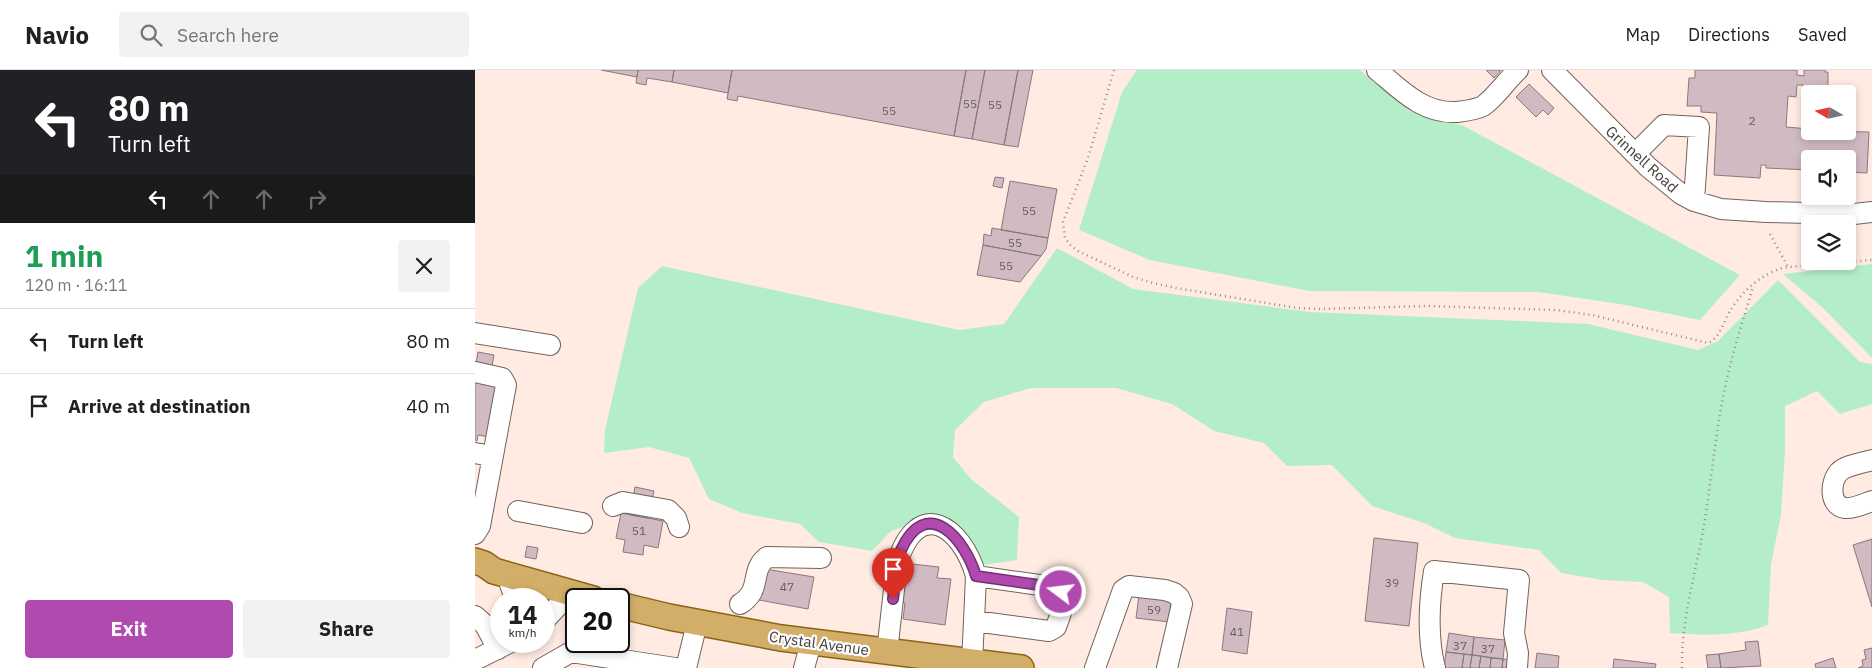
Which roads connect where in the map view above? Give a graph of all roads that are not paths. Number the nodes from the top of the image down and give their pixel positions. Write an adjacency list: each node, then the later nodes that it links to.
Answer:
1 (1377, 70): 2 (street)
2 (1518, 70)
3 (1552, 70): 4 (street, Grinnell Road)
4 (1635, 154): 5 (street, Grinnell Road); 5 (street)
5 (1694, 201): 6 (street, Grinnell Road)
6 (1872, 212)
7 (475, 333): 8 (street)
8 (550, 345)
9 (475, 372): 10 (street)
10 (484, 454): 17 (street)
11 (1872, 460): 12 (street)
12 (1872, 501)
13 (613, 506): 16 (street)
14 (518, 511): 15 (street)
15 (582, 524)
16 (679, 527)
17 (475, 534)
18 (821, 558): 23 (street)
19 (488, 571): 21 (street); 22 (main road)
20 (976, 576): 26 (street); 26 (street); 31 (street)
21 (504, 588)
22 (565, 592)
23 (740, 604)
24 (630, 608): 27 (main road, Crystal Avenue)
25 (475, 616): 28 (street)
26 (974, 621): 33 (street)
27 (697, 623): 29 (main road, Crystal Avenue); 36 (street)
28 (490, 630)
29 (811, 642): 31 (main road, Crystal Avenue); 37 (street)
30 (490, 652): 32 (street)
31 (887, 652): 33 (main road, Crystal Avenue)
32 (475, 660)
33 (972, 662): 38 (main road, Crystal Avenue)
34 (551, 666): 35 (street)
35 (675, 668)
36 (686, 668)
37 (805, 668)
38 (1012, 668)
39 (1095, 668): 40 (street)
40 (1167, 668)
41 (1435, 668): 42 (street)
42 (1517, 668)

